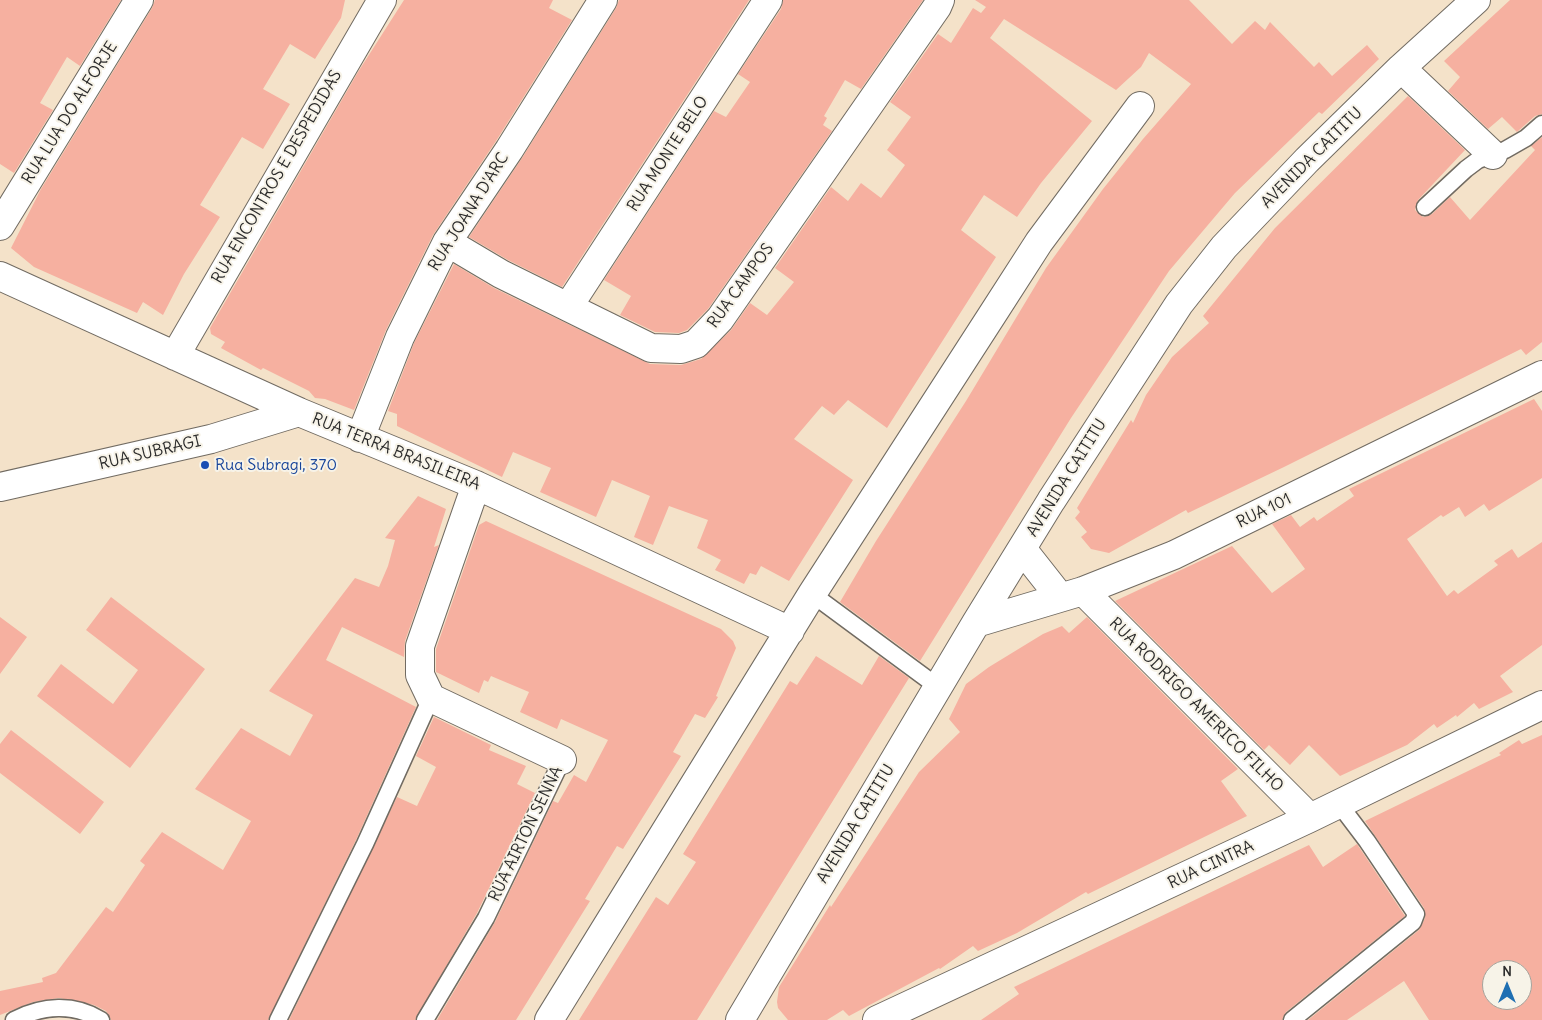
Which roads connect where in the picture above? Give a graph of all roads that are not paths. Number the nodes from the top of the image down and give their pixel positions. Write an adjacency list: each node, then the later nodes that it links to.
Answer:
1 (139, 0): 12 (street, RUA LUA DO ALFORJE)
2 (382, 0): 16 (street, RUA ENCONTROS E DESPEDIDAS)
3 (603, 0): 13 (street, RUA JOANA D'ARC)
4 (768, 0): 15 (street, RUA MONTE BELO)
5 (940, 0): 15 (street, RUA CAMPOS)
6 (1476, 0): 7 (street, AVENIDA CAITITU)
7 (1402, 68): 10 (street); 22 (street, AVENIDA CAITITU)
8 (1140, 106): 23 (street)
9 (1542, 124): 10 (lane)
10 (1493, 155): 11 (lane)
11 (1426, 207)
12 (0, 226)
13 (447, 242): 15 (street, RUA CAMPOS); 19 (street, RUA JOANA D'ARC)
14 (0, 276): 16 (street, RUA TERRA BRASILEIRA)
15 (568, 307)
16 (175, 356): 18 (street, RUA TERRA BRASILEIRA)
17 (1542, 376): 24 (street, RUA 101)
18 (299, 412): 19 (street, RUA TERRA BRASILEIRA); 21 (street, RUA SUBRAGI)
19 (360, 438): 20 (street, RUA TERRA BRASILEIRA)
20 (476, 485): 26 (street, RUA TERRA BRASILEIRA); 28 (street)
21 (0, 487)
22 (1024, 550): 24 (street, RUA RODRIGO AMERICO FILHO); 25 (street, AVENIDA CAITITU)
23 (812, 594): 26 (street); 27 (lane)
24 (1071, 594): 25 (street, RUA 101); 32 (street, RUA RODRIGO AMERICO FILHO)
25 (976, 623): 27 (street, AVENIDA CAITITU)
26 (790, 631): 37 (street)
27 (938, 687): 38 (street, AVENIDA CAITITU)
28 (432, 698): 30 (street, RUA AIRTON SENNA); 35 (lane)
29 (1542, 705): 31 (street, RUA CINTRA)
30 (562, 760): 36 (lane, RUA AIRTON SENNA)
31 (1339, 804): 32 (street, RUA CINTRA); 40 (lane)
32 (1310, 818): 39 (street, RUA CINTRA)
33 (14, 1020): 34 (lane)
34 (101, 1020)
35 (278, 1020)
36 (425, 1020)
37 (549, 1020)
38 (740, 1020)
39 (877, 1020)
40 (1292, 1020)

